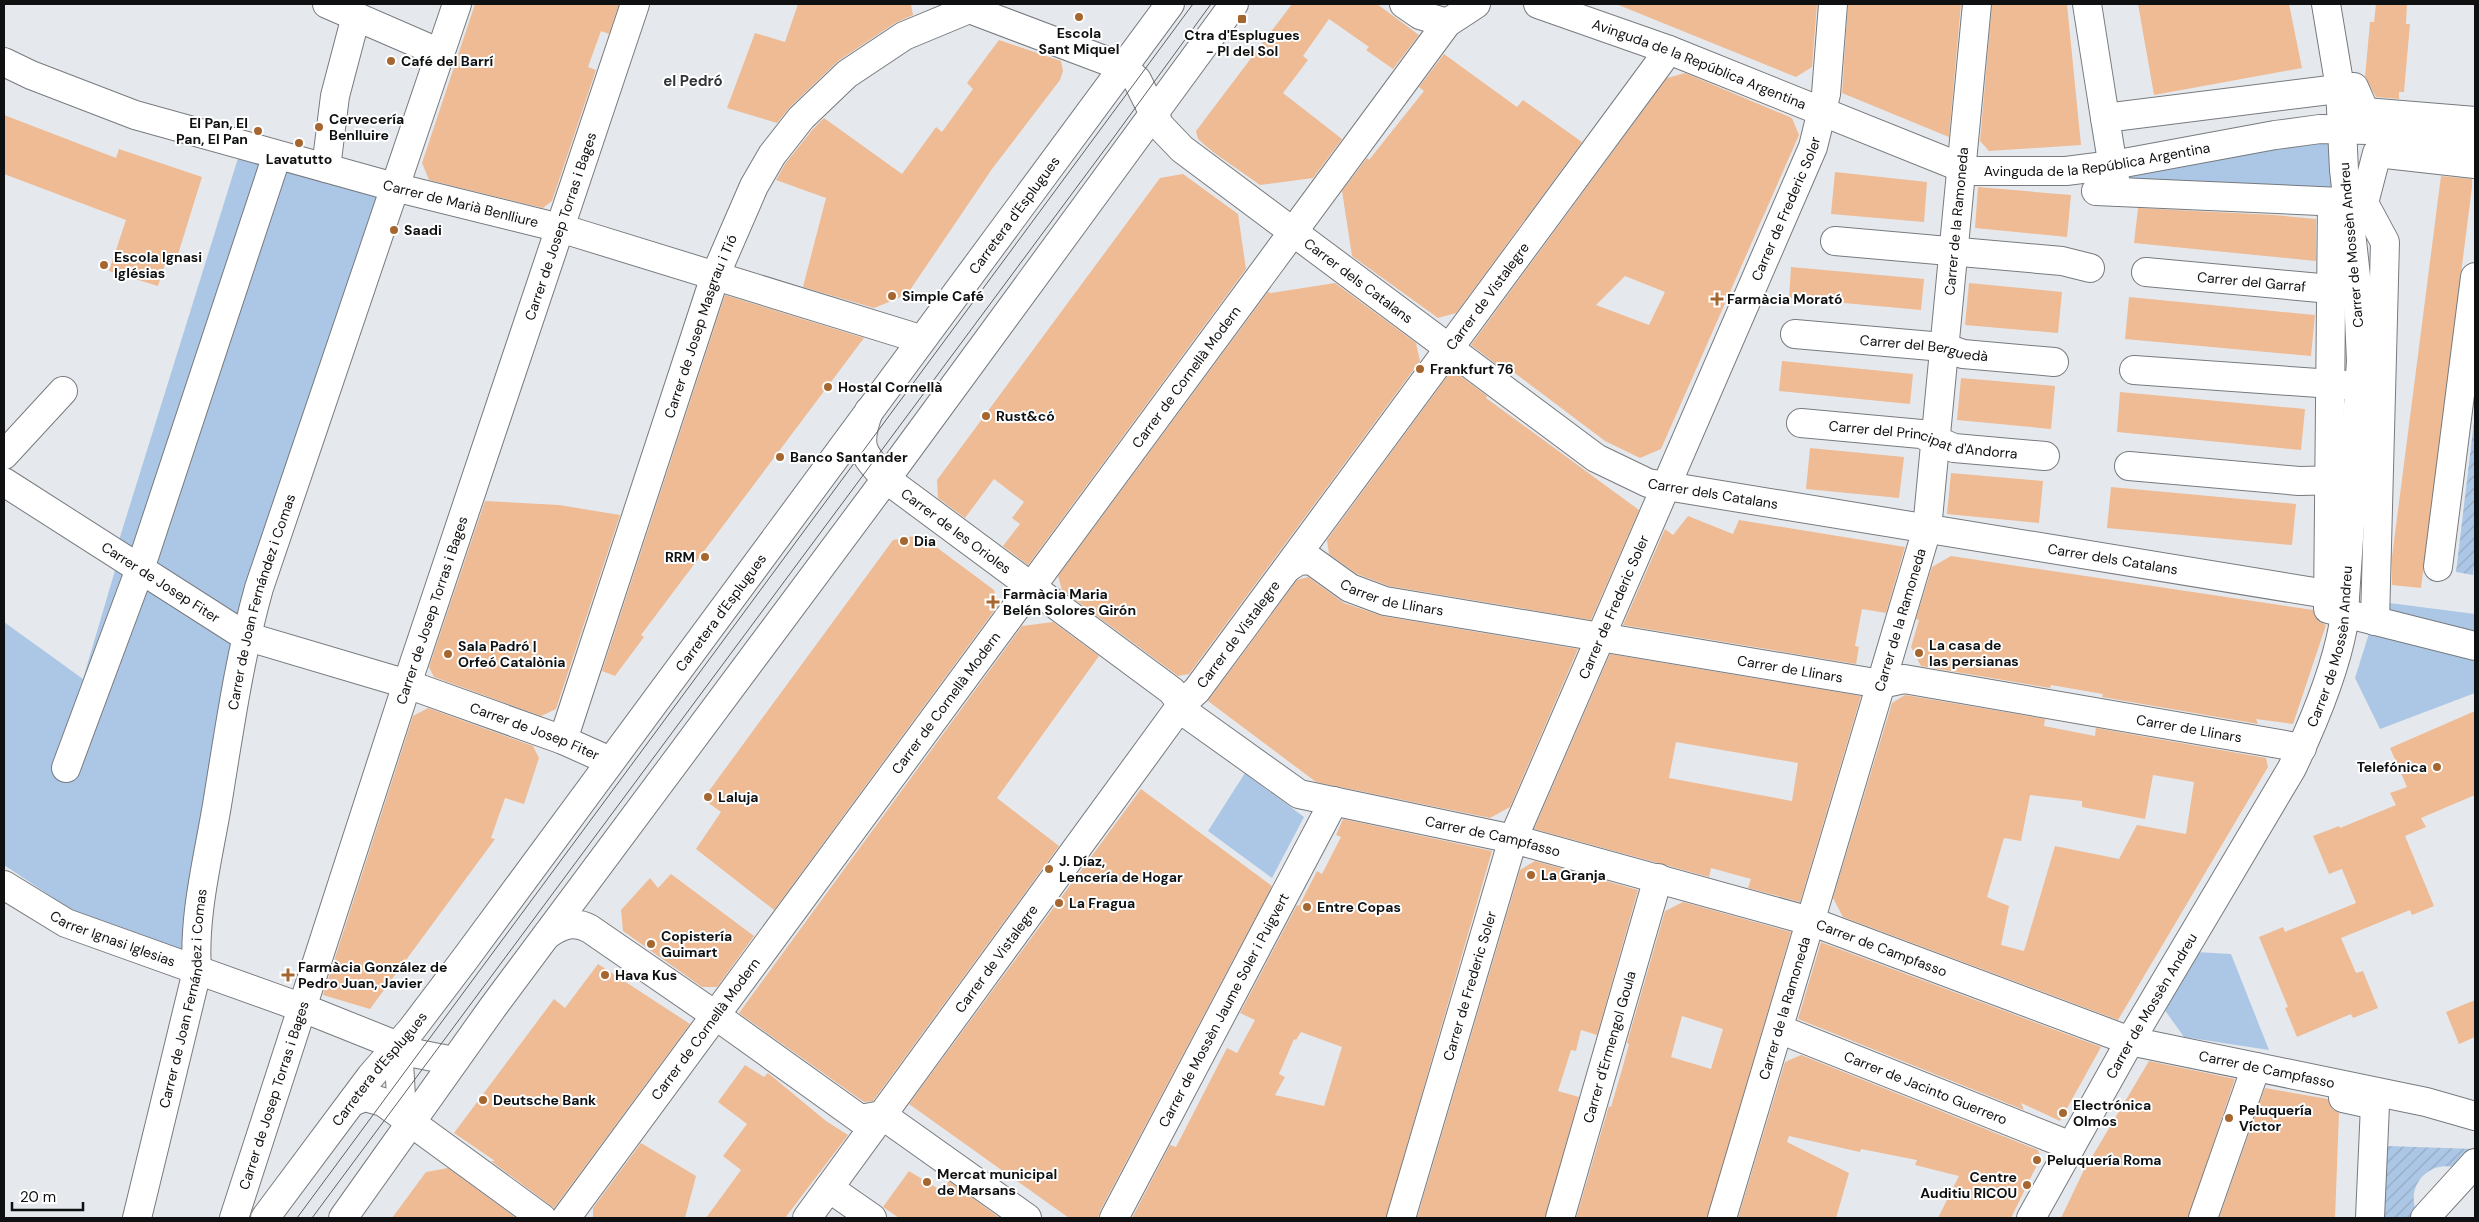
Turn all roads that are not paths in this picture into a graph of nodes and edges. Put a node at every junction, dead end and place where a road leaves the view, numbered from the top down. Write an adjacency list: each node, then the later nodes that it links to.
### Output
1 (327, 4): 14 (street)
2 (457, 4): 17 (street, Carrer de Joan Fernández i Comas)
3 (635, 4): 34 (street, Carrer de Josep Torras i Bages)
4 (1170, 4): 19 (street, Carretera d'Esplugues)
5 (1234, 4): 22 (street)
6 (1404, 4): 15 (street)
7 (1476, 4): 15 (street, Carrer de Cornellà Modern)
8 (1538, 4): 16 (street, Avinguda de la República Argentina)
9 (1833, 4): 21 (street, Carrer de Frederic Soler)
10 (1976, 4): 31 (street, Carrer de la Ramoneda)
11 (2087, 4): 23 (street)
12 (2326, 4): 20 (street, Carrer de Mossèn Andreu)
13 (962, 6): 19 (street); 40 (street, Carrer de Josep Masgrau i Tió)
14 (356, 16): 17 (street); 30 (street)
15 (1446, 23): 35 (street, Carrer de Cornellà Modern)
16 (1669, 50): 21 (street, Avinguda de la República Argentina); 47 (street, Carrer de Vistalegre)
17 (440, 53): 32 (street, Carrer de Joan Fernández i Comas)
18 (4, 62): 27 (street, Carrer de Marià Benlliure)
19 (1123, 67): 22 (street, Carrer dels Catalans); 45 (street, Carretera d'Esplugues)
20 (2340, 88): 23 (street); 24 (street); 25 (street, Carrer de Mossèn Andreu)
21 (1823, 112): 31 (street, Avinguda de la República Argentina); 62 (street, Carrer de Frederic Soler)
22 (1153, 114): 35 (street, Carrer dels Catalans); 59 (street)
23 (2105, 118): 29 (street)
24 (2475, 121)
25 (2342, 129): 26 (street, Avinguda de la República Argentina); 29 (street, Avinguda de la República Argentina); 33 (street, Carrer de Mossèn Andreu)
26 (2475, 144)
27 (277, 154): 30 (street, Carrer de Marià Benlliure); 66 (street)
28 (2475, 164): 33 (street)
29 (2113, 165): 31 (street, Avinguda de la República Argentina); 33 (street)
30 (326, 168): 32 (street, Carrer de Marià Benlliure)
31 (1960, 168): 37 (street, Carrer de la Ramoneda)
32 (394, 187): 34 (street, Carrer de Marià Benlliure); 70 (street, Carrer de Joan Fernández i Comas)
33 (2348, 202): 41 (street, Carrer de Mossèn Andreu); 43 (street); 69 (street)
34 (560, 228): 40 (street, Carrer de Marià Benlliure); 73 (street, Carrer de Josep Torras i Bages)
35 (1292, 232): 47 (street, Carrer dels Catalans); 67 (street, Carrer de Cornellà Modern)
36 (1835, 241): 37 (street)
37 (1953, 252): 38 (street); 46 (street, Carrer de la Ramoneda)
38 (2090, 268)
39 (2146, 272): 43 (street, Carrer del Garraf)
40 (715, 276): 45 (street, Carrer de Marià Benlliure); 76 (street, Carrer de Josep Masgrau i Tió)
41 (2356, 277): 43 (street, Carrer del Garraf); 51 (street, Carrer de Mossèn Andreu)
42 (2475, 277): 65 (street)
43 (2331, 288): 50 (street)
44 (1795, 334): 46 (street, Carrer del Berguedà)
45 (920, 339): 53 (street, Carretera d'Esplugues)
46 (1943, 347): 48 (street, Carrer del Berguedà); 55 (street, Carrer de la Ramoneda)
47 (1449, 349): 62 (street, Carrer dels Catalans); 64 (street, Carrer de Vistalegre)
48 (2054, 362)
49 (2134, 370): 50 (street)
50 (2330, 384): 51 (street); 60 (street)
51 (2361, 386): 60 (street, Carrer de Mossèn Andreu)
52 (63, 391): 56 (street)
53 (869, 411): 59 (street, Carrer de les Orioles); 78 (street, Carretera d'Esplugues)
54 (1801, 423): 55 (street, Carrer del Principat d'Andorra)
55 (1936, 441): 57 (street, Carrer del Principat d'Andorra); 63 (street, Carrer de la Ramoneda)
56 (4, 455)
57 (2045, 456)
58 (2128, 466): 60 (street)
59 (886, 479): 67 (street, Carrer de les Orioles); 86 (street)
60 (2342, 480): 68 (street, Carrer de Mossèn Andreu)
61 (4, 482): 66 (street, Carrer de Josep Fiter)
62 (1666, 487): 63 (street, Carrer dels Catalans); 71 (street, Carrer de Frederic Soler)
63 (1928, 529): 68 (street, Carrer dels Catalans); 74 (street, Carrer de la Ramoneda)
64 (1289, 567): 71 (street, Carrer de Llinars); 75 (street, Carrer de Vistalegre)
65 (2438, 567)
66 (140, 569): 70 (street, Carrer de Josep Fiter); 79 (street)
67 (1032, 588): 75 (street, Carrer de les Orioles); 89 (street, Carrer de Cornellà Modern)
68 (2339, 601): 69 (street, Carrer dels Catalans); 77 (street, Carrer de Mossèn Andreu)
69 (2375, 621): 72 (street, Carrer dels Catalans)
70 (245, 636): 73 (street, Carrer de Josep Fiter); 87 (street, Carrer de Joan Fernández i Comas)
71 (1601, 638): 74 (street, Carrer de Llinars); 82 (street, Carrer de Frederic Soler)
72 (2475, 646)
73 (407, 684): 76 (street, Carrer de Josep Fiter); 88 (street, Carrer de Josep Torras i Bages)
74 (1881, 684): 77 (street, Carrer de Llinars); 85 (street, Carrer de la Ramoneda)
75 (1182, 704): 80 (street, Carrer de les Orioles); 97 (street, Carrer de Vistalegre)
76 (563, 740): 78 (street, Carrer de Josep Fiter)
77 (2302, 748): 91 (street, Carrer de Mossèn Andreu)
78 (610, 762): 92 (street, Carretera d'Esplugues)
79 (66, 768)
80 (1286, 787): 81 (street, Carrer de Campfasso)
81 (1334, 801): 82 (street, Carrer de Campfasso); 113 (street, Carrer de Mossèn Jaume Soler i Puigvert)
82 (1513, 839): 83 (street, Carrer de Campfasso); 114 (street, Carrer de Frederic Soler)
83 (1658, 878): 85 (street, Carrer de Campfasso); 115 (street, Carrer d'Ermengol Goula)
84 (4, 884): 87 (street, Carrer Ignasi Iglesias)
85 (1810, 921): 90 (street, Carrer de la Ramoneda); 91 (street, Carrer de Campfasso)
86 (547, 935): 89 (street); 93 (street)
87 (197, 972): 88 (street, Carrer Ignasi Iglesias); 104 (street, Carrer de Joan Fernández i Comas)
88 (303, 1008): 92 (street, Carrer Ignasi Iglesias); 105 (street, Carrer de Josep Torras i Bages)
89 (715, 1015): 97 (street); 109 (street, Carrer de Cornellà Modern)
90 (1778, 1029): 101 (street, Carrer de Jacinto Guerrero); 116 (street, Carrer de la Ramoneda)
91 (2133, 1041): 94 (street, Carrer de Campfasso); 101 (street, Carrer de Mossèn Andreu)
92 (398, 1044): 93 (street, Carrer Ignasi Iglesias); 96 (street, Carretera d'Esplugues); 99 (street)
93 (454, 1061): 99 (street)
94 (2254, 1073): 95 (street, Carrer de Campfasso); 118 (street)
95 (2364, 1098): 98 (street, Carrer de Campfasso); 100 (street); 119 (street); 120 (street)
96 (352, 1102): 99 (street); 106 (street, Carretera d'Esplugues)
97 (882, 1115): 103 (street, Carrer de Vistalegre); 112 (street)
98 (2475, 1116)
99 (407, 1119): 107 (street); 108 (street)
100 (2475, 1130)
101 (2071, 1146): 117 (street, Carrer de Mossèn Andreu)
102 (2475, 1163): 121 (street)
103 (829, 1188): 110 (street, Carrer de Vistalegre); 111 (street)
104 (137, 1218)
105 (234, 1218)
106 (265, 1218)
107 (343, 1218)
108 (542, 1218)
109 (566, 1218)
110 (807, 1218)
111 (872, 1218)
112 (1027, 1218)
113 (1114, 1218)
114 (1401, 1218)
115 (1560, 1218)
116 (1722, 1218)
117 (2031, 1218)
118 (2203, 1218)
119 (2354, 1218)
120 (2370, 1218)
121 (2425, 1218)

